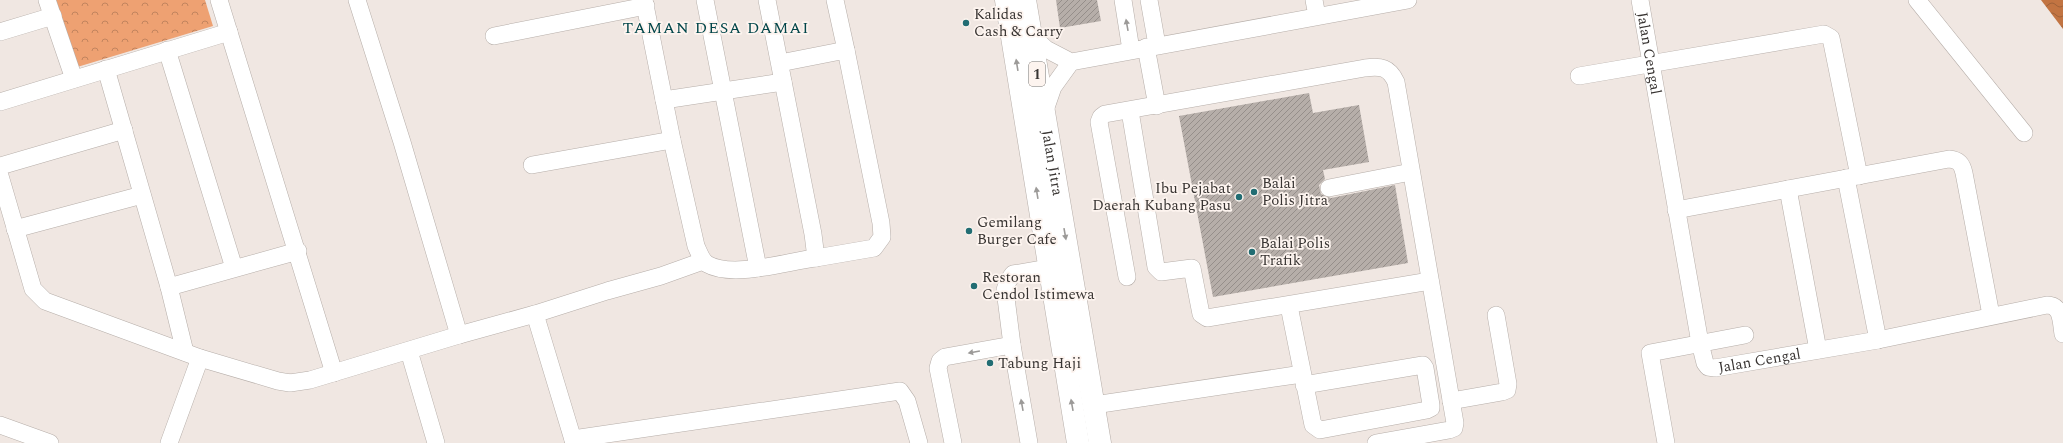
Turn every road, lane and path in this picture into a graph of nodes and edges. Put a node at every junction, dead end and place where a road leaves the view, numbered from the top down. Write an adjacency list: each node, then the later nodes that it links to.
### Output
1 (47, 0): 16 (street)
2 (220, 0): 18 (street)
3 (357, 0): 64 (street)
4 (705, 0): 31 (street)
5 (766, 0): 25 (street)
6 (835, 0): 23 (street)
7 (1006, 0): 55 (highway, Jalan Jitra / 1, one-way to 7)
8 (1025, 0): 19 (highway, Jalan Jitra / 1)
9 (1123, 0): 21 (street, one-way to 9)
10 (1149, 0): 21 (street)
11 (1408, 0): 15 (street)
12 (1640, 0): 26 (street, Jalan Cengal)
13 (1917, 0): 38 (street)
14 (645, 3): 20 (street); 32 (street)
15 (1316, 8): 21 (street)
16 (53, 16): 17 (street); 29 (street)
17 (0, 32)
18 (229, 32): 22 (street); 50 (street)
19 (1031, 35): 24 (street); 36 (highway, Jalan Jitra / 1)
20 (494, 36)
21 (1145, 47): 24 (street); 34 (street)
22 (167, 50): 27 (street); 53 (street)
23 (846, 50): 25 (street); 51 (street)
24 (1071, 62): 36 (street)
25 (780, 63): 30 (street)
26 (1650, 63): 28 (street); 44 (street); 48 (street, Jalan Cengal)
27 (106, 69): 29 (street); 37 (street)
28 (1579, 76)
29 (74, 79): 33 (street)
30 (783, 82): 31 (street); 51 (street)
31 (723, 91): 32 (street); 54 (street)
32 (664, 100): 39 (street)
33 (0, 102)
34 (1157, 106): 35 (street); 42 (street)
35 (1130, 111): 56 (street); 59 (street)
36 (1044, 112): 75 (highway, Jalan Jitra / 1, one-way to 75)
37 (124, 130): 41 (street); 47 (street)
38 (2024, 133)
39 (672, 140): 40 (street); 52 (street)
40 (532, 165)
41 (0, 166)
42 (1411, 172): 45 (street); 57 (street)
43 (0, 176): 49 (street)
44 (1853, 177): 46 (street); 62 (street); 66 (street)
45 (1328, 188)
46 (1788, 189): 48 (street); 69 (street)
47 (142, 195): 49 (street); 58 (street)
48 (1676, 210): 67 (street, Jalan Cengal)
49 (15, 230): 71 (street)
50 (298, 251): 53 (street); 72 (street)
51 (816, 258): 54 (street)
52 (703, 261): 54 (street); 60 (street)
53 (234, 268): 58 (street)
54 (758, 268)
55 (1049, 268): 68 (street); 86 (highway, Jalan Jitra / 1, one-way to 55)
56 (1127, 277)
57 (1430, 281): 59 (street); 74 (street)
58 (169, 287): 71 (street)
59 (1289, 306): 73 (street)
60 (535, 314): 64 (street); 79 (street)
61 (1496, 314): 74 (street)
62 (1991, 315): 63 (street, Jalan Cengal); 66 (street, Jalan Cengal)
63 (2063, 334)
64 (459, 335): 70 (street)
65 (1745, 335): 67 (street)
66 (1878, 340): 69 (street, Jalan Cengal)
67 (1700, 343): 69 (street, Jalan Cengal); 89 (street)
68 (1012, 345): 84 (street, one-way to 84); 85 (street, one-way to 68)
69 (1818, 350)
70 (409, 351): 72 (street); 82 (street)
71 (192, 355): 72 (street); 81 (street)
72 (334, 373)
73 (1303, 380): 75 (street); 76 (street); 76 (street)
74 (1451, 401): 78 (street)
75 (1094, 405): 87 (highway, Jalan Jitra / 1)
76 (1403, 416): 78 (street)
77 (0, 425): 80 (street)
78 (1407, 437): 88 (street)
79 (574, 441): 83 (street)
80 (50, 443)
81 (169, 443)
82 (436, 443)
83 (919, 443)
84 (953, 443)
85 (1029, 443)
86 (1078, 443)
87 (1100, 443)
88 (1376, 443)
89 (1666, 443)

